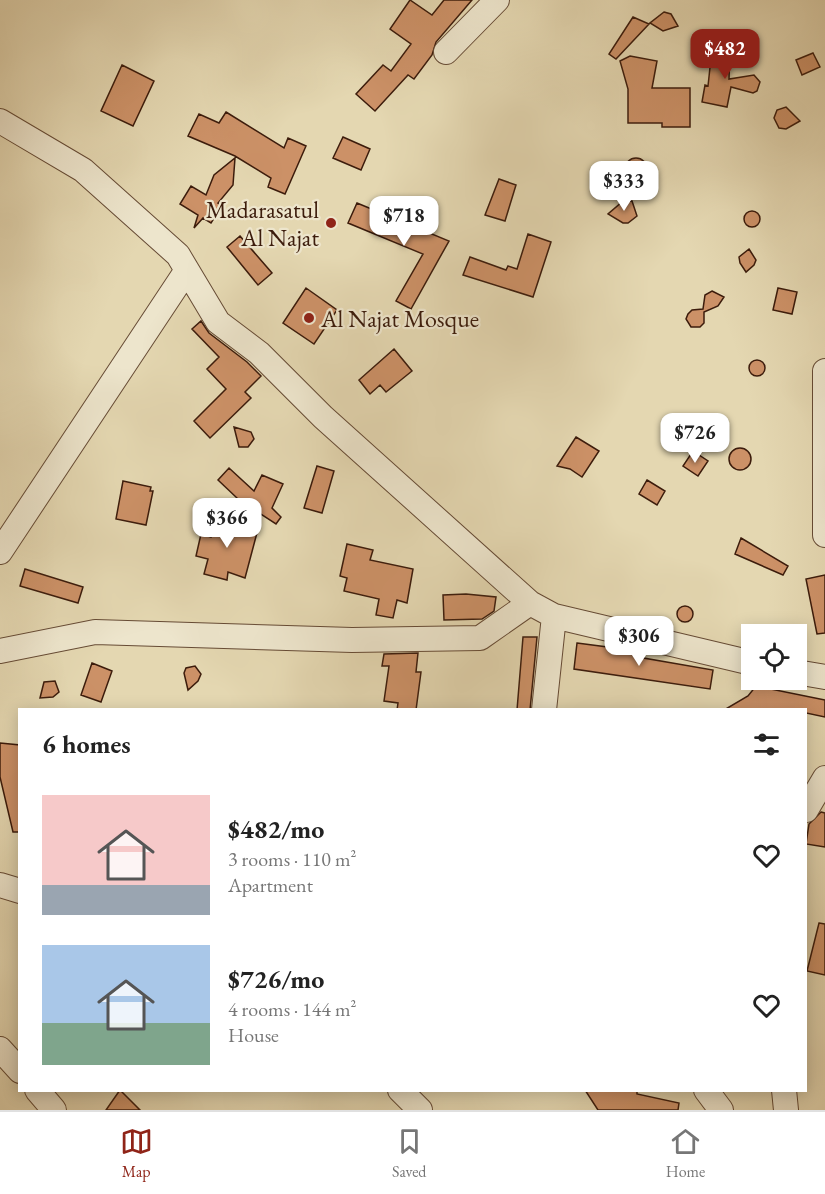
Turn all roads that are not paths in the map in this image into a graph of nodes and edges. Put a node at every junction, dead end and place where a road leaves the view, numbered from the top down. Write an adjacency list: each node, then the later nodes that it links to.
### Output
1 (497, 0): 2 (street)
2 (446, 52)
3 (0, 121): 4 (street)
4 (187, 270): 8 (street); 9 (street)
5 (825, 371): 6 (street)
6 (825, 386): 7 (street)
7 (825, 535)
8 (0, 552)
9 (530, 603): 10 (street); 11 (street)
10 (554, 616): 12 (street); 15 (street)
11 (0, 651)
12 (741, 660)
13 (807, 674): 14 (street)
14 (825, 677)
15 (544, 708)
16 (825, 778): 17 (street)
17 (807, 808)
18 (0, 885): 19 (street)
19 (18, 890)
20 (0, 1048): 21 (street)
21 (18, 1069)
22 (39, 1092): 26 (street)
23 (402, 1092): 27 (street)
24 (708, 1092): 28 (street)
25 (784, 1092): 29 (street)
26 (54, 1110)
27 (420, 1110)
28 (721, 1110)
29 (786, 1110)

